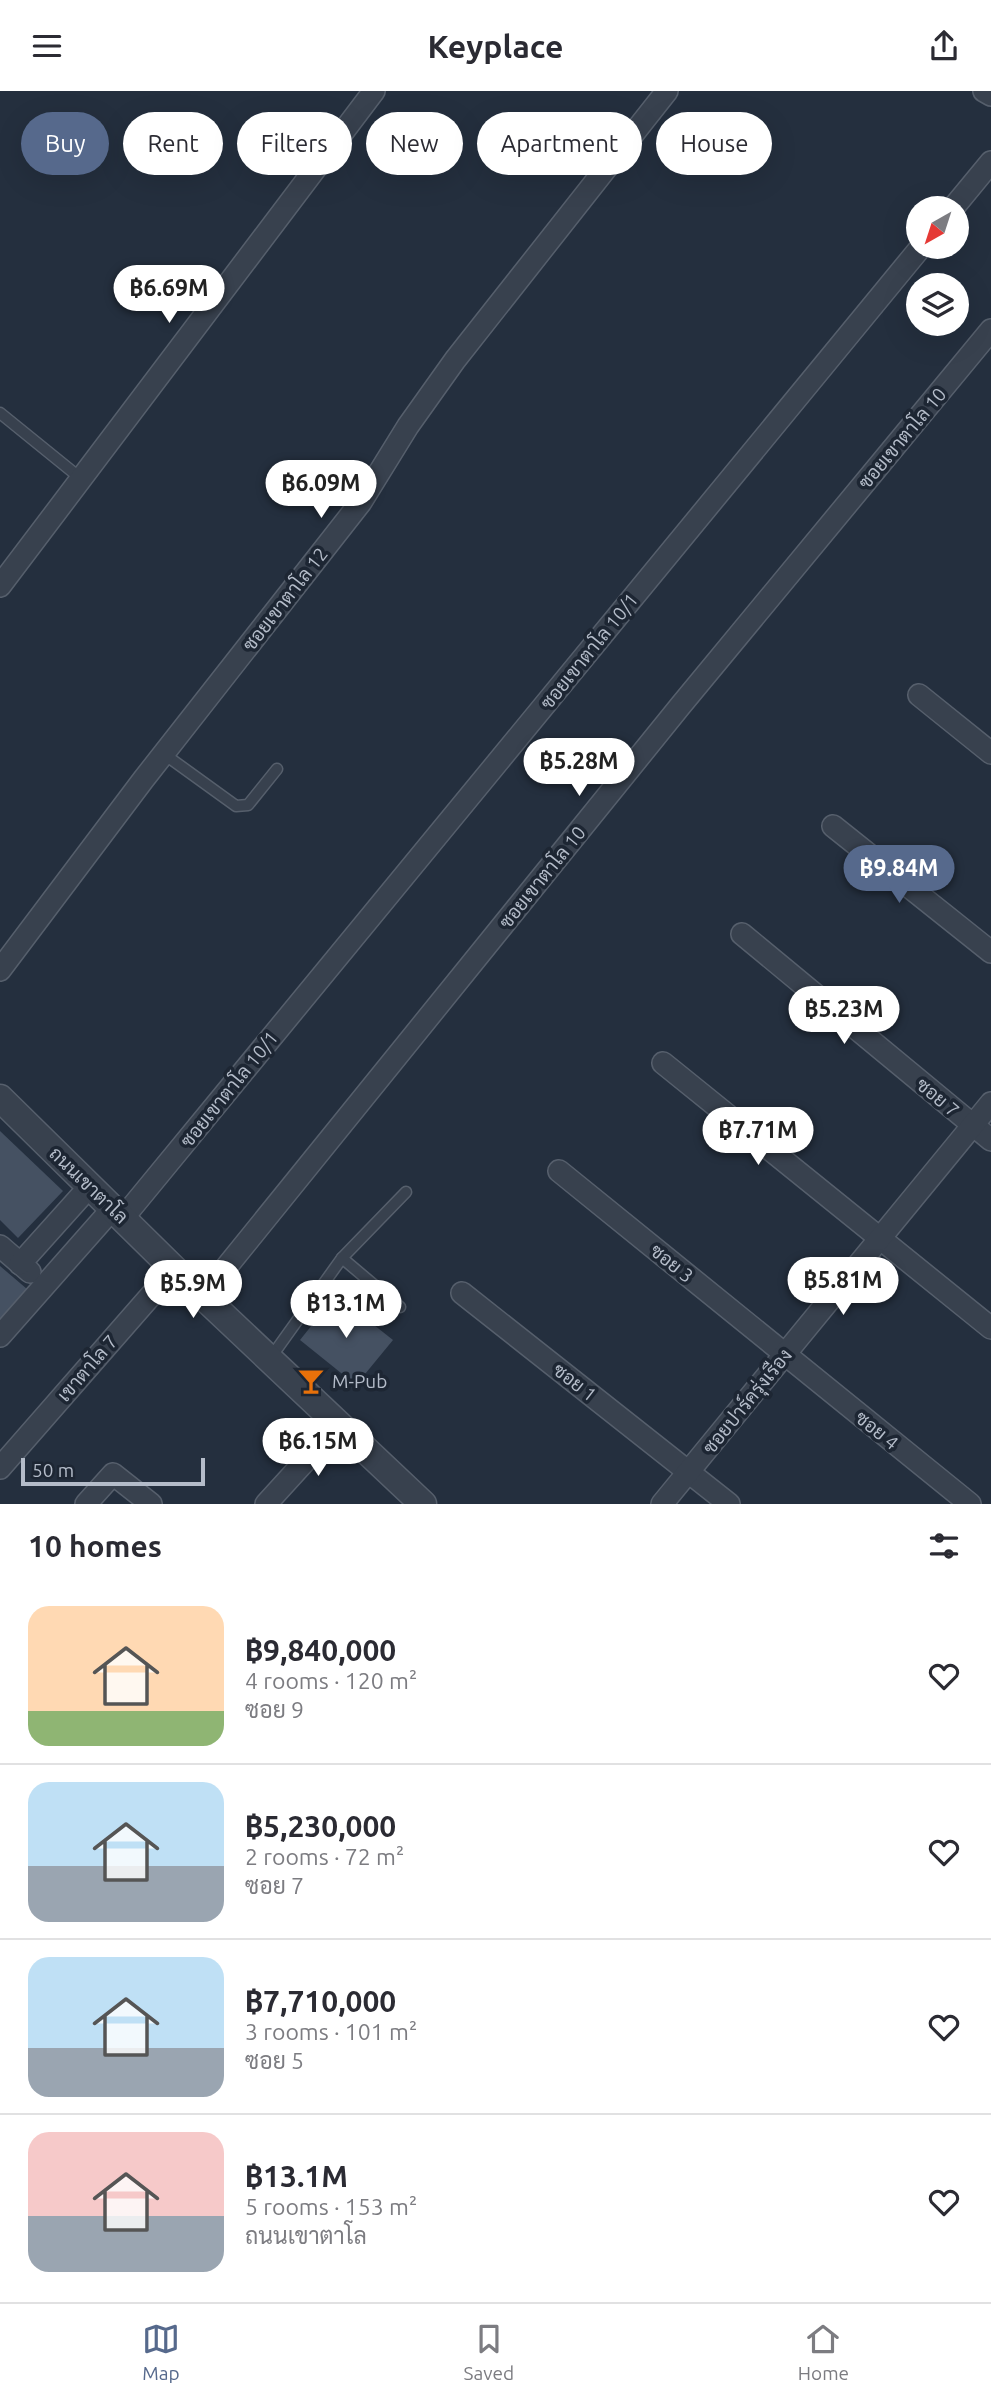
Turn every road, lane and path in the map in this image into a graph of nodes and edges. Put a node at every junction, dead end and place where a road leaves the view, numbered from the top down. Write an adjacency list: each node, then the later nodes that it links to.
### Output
1 (374, 91): 10 (street)
2 (667, 91): 14 (street, ซอยเขาตาโล 12)
3 (984, 91): 4 (street)
4 (991, 95)
5 (991, 162): 6 (street)
6 (963, 196)
7 (911, 259): 28 (street, ซอยเขาตาโล 10/1)
8 (991, 330): 36 (street, ซอยเขาตาโล 10)
9 (0, 413): 10 (lane)
10 (79, 477): 11 (street)
11 (0, 586)
12 (919, 695): 13 (street)
13 (991, 753)
14 (164, 754): 15 (lane); 19 (street, ซอยเขาตาโล 12)
15 (277, 769)
16 (833, 825): 18 (street)
17 (742, 934): 23 (street, ซอย 7)
18 (991, 952)
19 (0, 970)
20 (663, 1063): 29 (street)
21 (0, 1098): 26 (street, ถนนเขาตาโล)
22 (991, 1103): 23 (street, ซอยปาร์ครุ่งเรือง)
23 (972, 1126): 24 (street, ซอย 7); 29 (street, ซอยปาร์ครุ่งเรือง)
24 (991, 1140)
25 (559, 1171): 40 (street, ซอย 3)
26 (90, 1186): 28 (street, ถนนเขาตาโล); 32 (street)
27 (406, 1192): 31 (lane)
28 (118, 1213): 33 (street, ถนนเขาตาโล); 34 (street, ซอยเขาตาโล 10/1)
29 (879, 1239): 38 (street); 40 (street, ซอยปาร์ครุ่งเรือง)
30 (0, 1246): 32 (street)
31 (342, 1258): 37 (lane); 41 (lane)
32 (20, 1264): 34 (street)
33 (174, 1269): 36 (street, ถนนเขาตาโล); 43 (street, เขาตาโล 7)
34 (44, 1285): 39 (street)
35 (462, 1293): 44 (street, ซอย 1)
36 (203, 1296): 41 (street, ถนนเขาตาโล)
37 (400, 1307)
38 (991, 1328)
39 (0, 1336)
40 (784, 1355): 44 (street, ซอยปาร์ครุ่งเรือง); 51 (street, ซอย 4)
41 (270, 1360): 42 (street, ถนนเขาตาโล)
42 (338, 1425): 47 (street); 48 (street, ถนนเขาตาโล)
43 (0, 1468)
44 (688, 1472): 49 (street, ซอยปาร์ครุ่งเรือง); 50 (street, ซอย 1)
45 (86, 1504): 46 (street)
46 (151, 1504)
47 (267, 1504)
48 (423, 1504)
49 (662, 1504)
50 (729, 1504)
51 (970, 1504)

